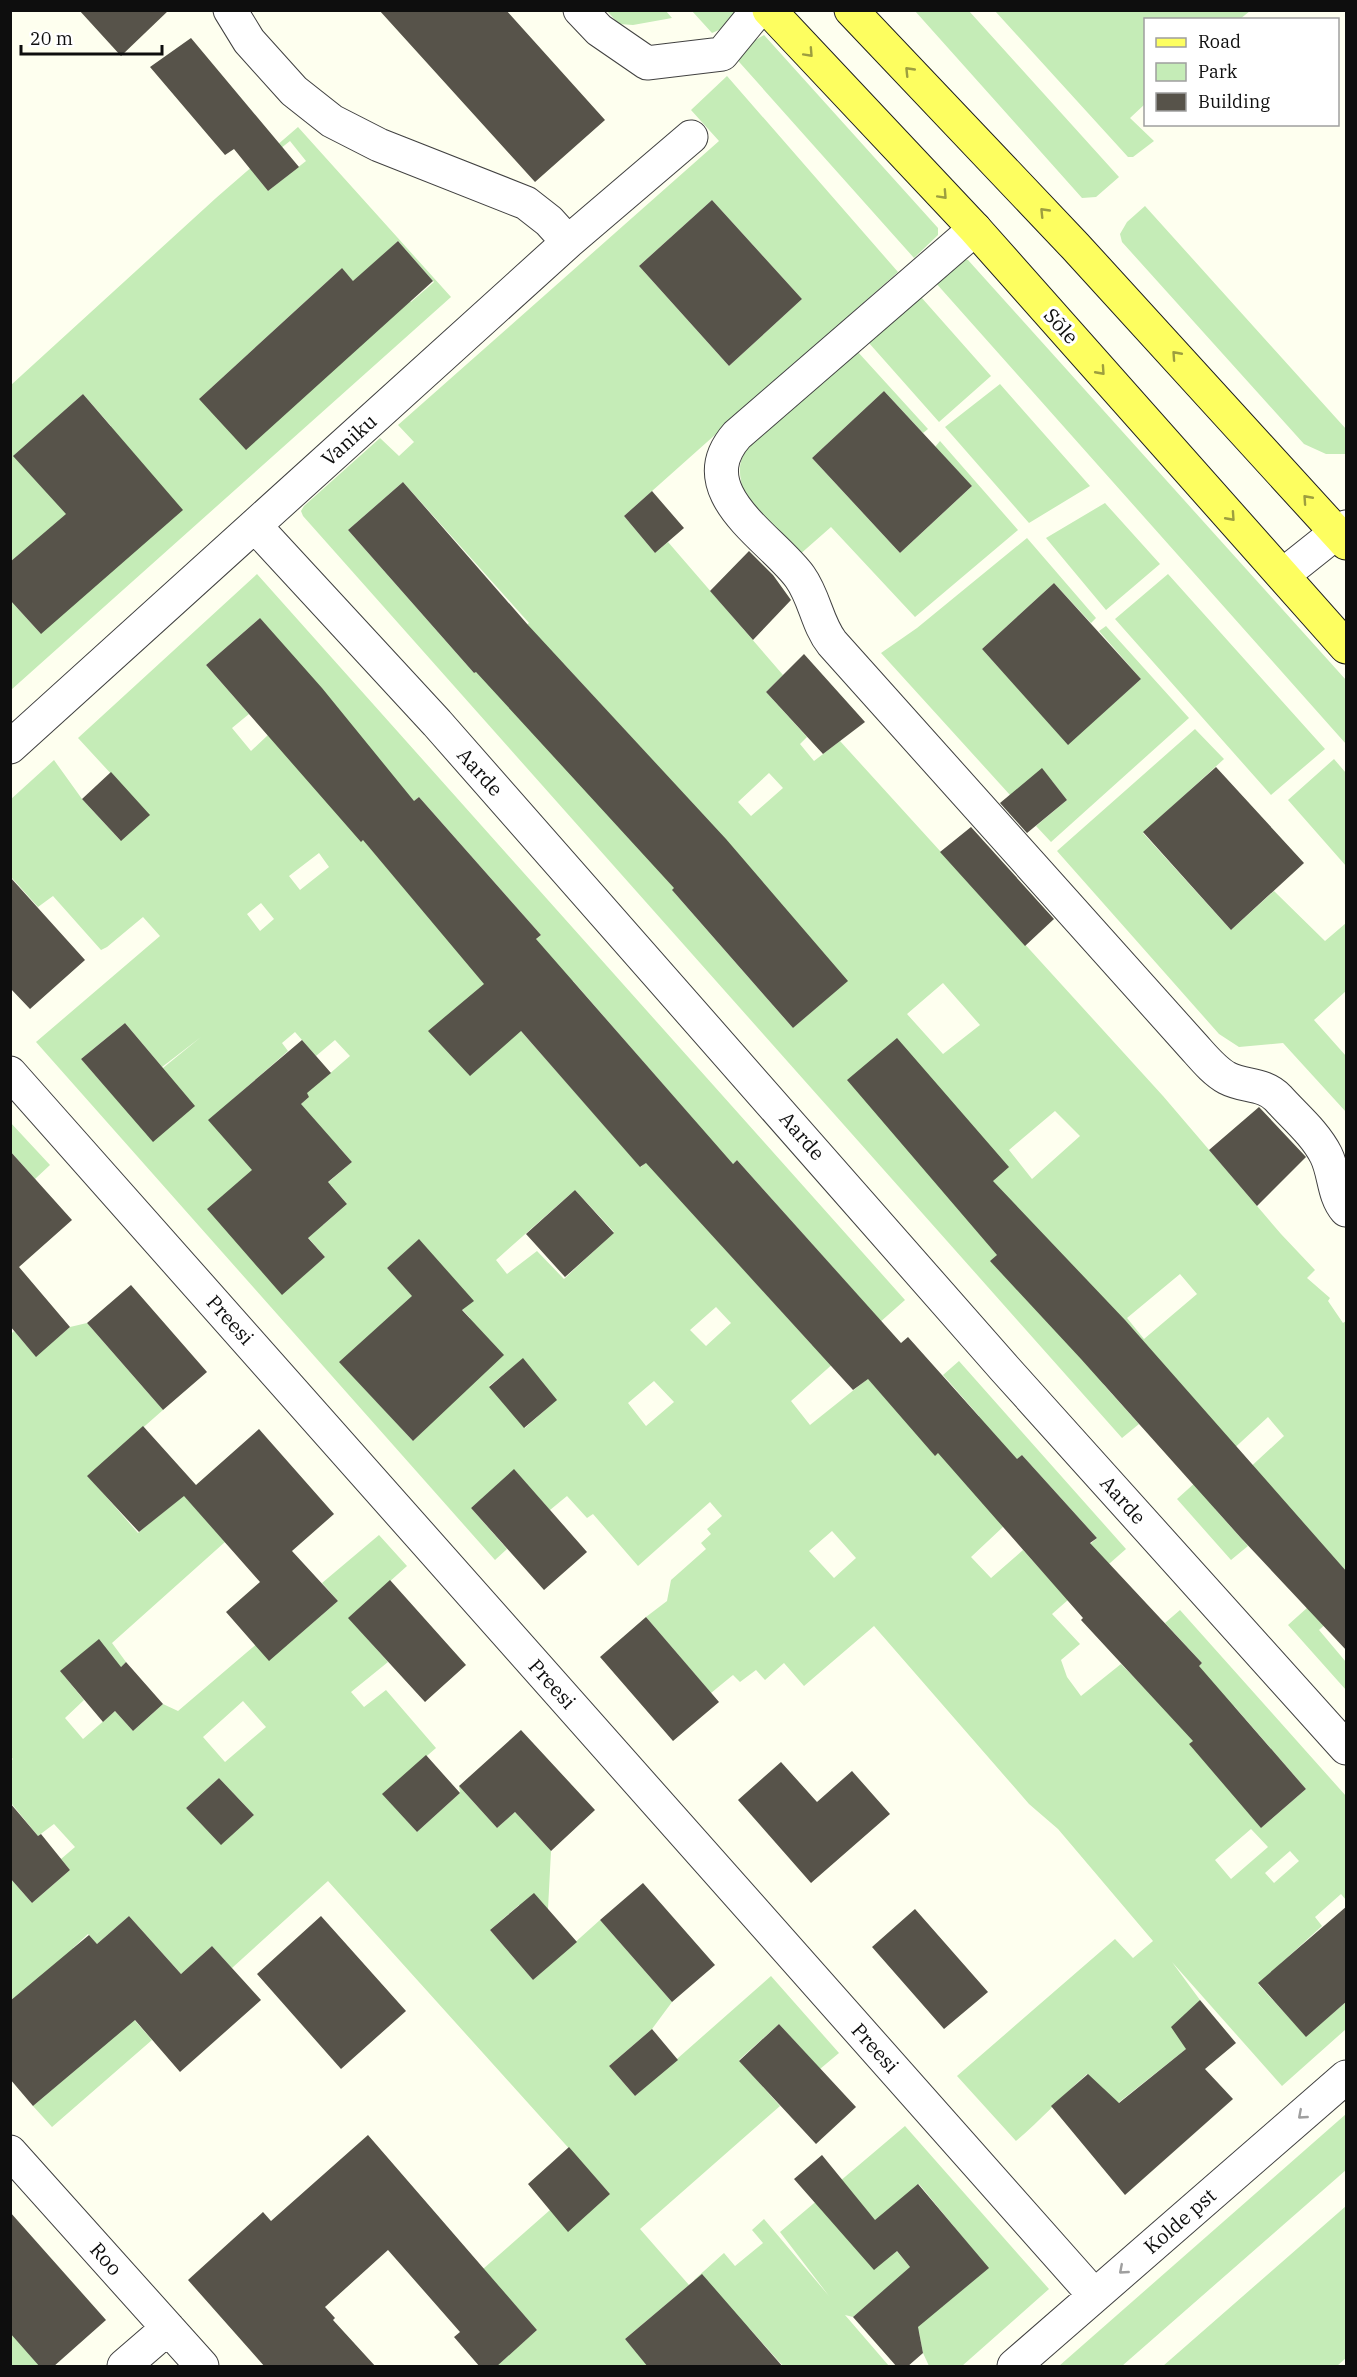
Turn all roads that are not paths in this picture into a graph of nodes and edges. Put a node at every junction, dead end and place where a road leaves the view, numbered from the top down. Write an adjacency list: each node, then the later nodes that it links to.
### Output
1 (230, 10): 8 (street)
2 (580, 10): 3 (street)
3 (758, 10)
4 (769, 10): 7 (main road, Sõle, one-way to 7)
5 (851, 10): 10 (main road, one-way to 5)
6 (691, 137): 8 (street, Vaniku)
7 (975, 229): 11 (main road, Sõle, one-way to 11); 15 (street)
8 (568, 242): 9 (street, Vaniku)
9 (255, 526): 13 (street, Vaniku); 16 (street, Aarde)
10 (1343, 534): 11 (street)
11 (1283, 575): 12 (main road, Sõle)
12 (1347, 647)
13 (10, 747)
14 (10, 1073): 19 (street, Preesi)
15 (1347, 1210)
16 (1347, 1748)
17 (1347, 2077): 19 (street, Kolde pst, one-way to 19)
18 (10, 2152): 20 (street, Roo)
19 (1094, 2295): 23 (street, Kolde pst)
20 (168, 2328): 21 (street); 22 (street, Roo)
21 (124, 2367)
22 (202, 2367)
23 (1014, 2367)

